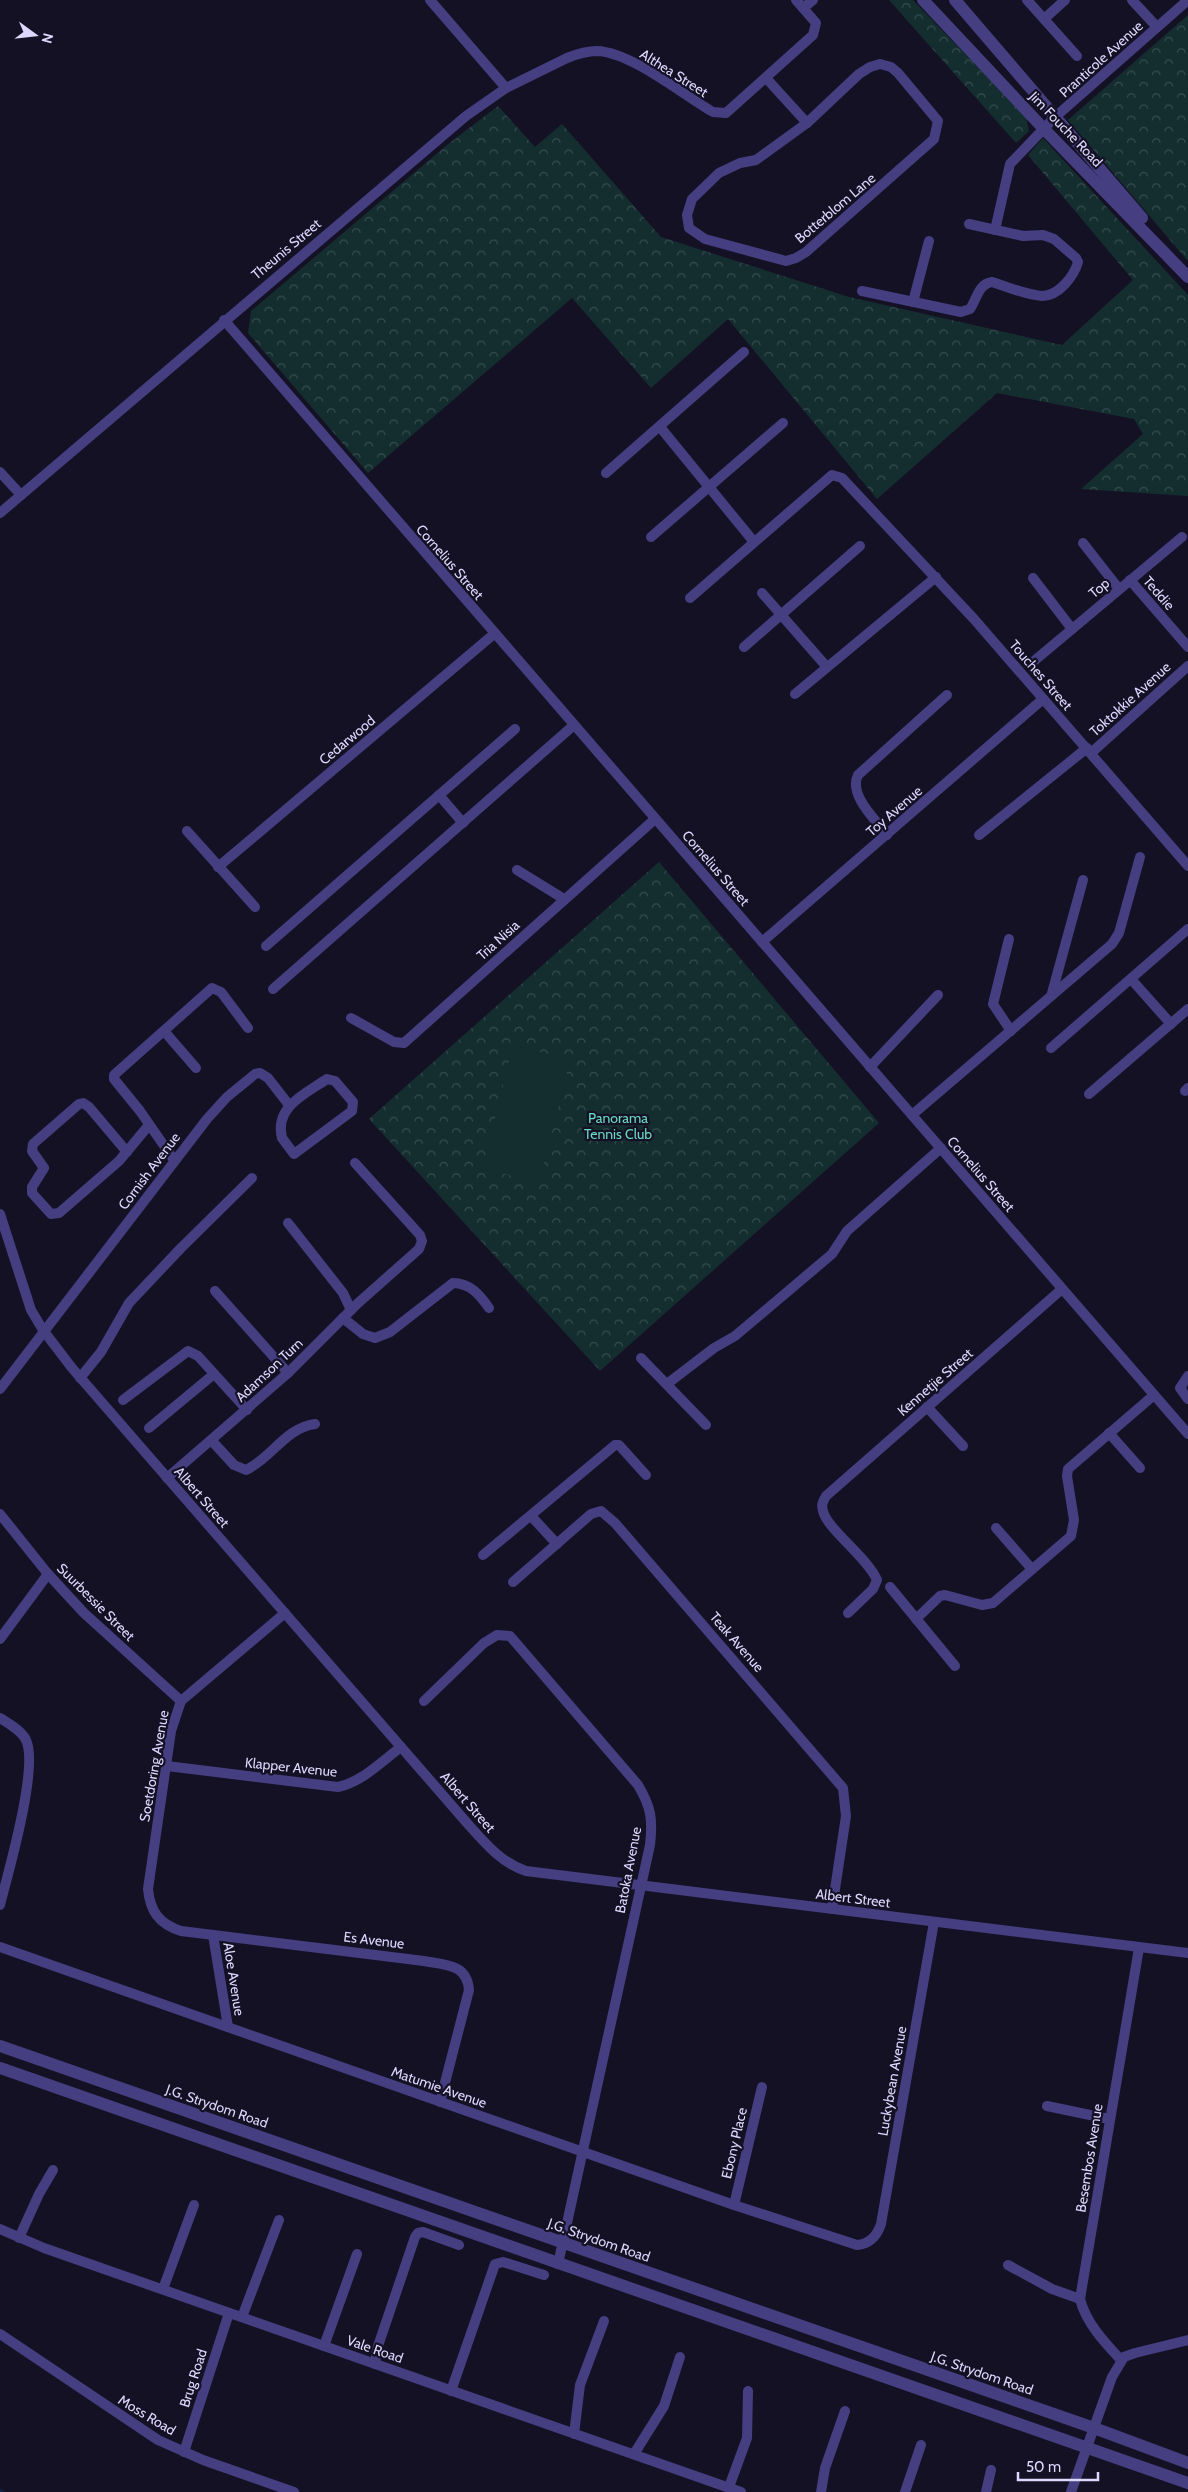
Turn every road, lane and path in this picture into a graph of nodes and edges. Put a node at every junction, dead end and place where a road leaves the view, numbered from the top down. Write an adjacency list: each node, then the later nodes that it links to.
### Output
1 (430, 0): 14 (street)
2 (813, 0): 9 (street)
3 (923, 0): 17 (street, Jim Fouche Road)
4 (955, 0): 15 (street, Jim Fouche Road)
5 (1027, 0): 10 (street)
6 (1065, 0): 10 (street)
7 (1132, 0): 11 (street)
8 (1188, 0): 11 (street, Pranticole Avenue)
9 (800, 4): 13 (street, Althea Street)
10 (1044, 19): 12 (street)
11 (1157, 27): 15 (street, Pranticole Avenue)
12 (1078, 56)
13 (766, 78): 14 (street, Althea Street); 16 (street)
14 (506, 88): 24 (street, Theunis Street)
15 (1054, 118): 17 (street, Pranticole Avenue); 21 (street, Jim Fouche Road)
16 (807, 123): 16 (street, Botterblom Lane)
17 (1044, 129): 19 (street, Pranticole Avenue); 21 (street, Jim Fouche Road)
18 (969, 224): 19 (street)
19 (995, 230): 23 (street)
20 (929, 241): 23 (street)
21 (1188, 275)
22 (862, 290): 23 (street)
23 (913, 302)
24 (224, 320): 31 (street, Theunis Street); 46 (street, Cornelius Street)
25 (744, 352): 27 (street)
26 (784, 423): 30 (street)
27 (660, 427): 29 (street); 30 (street)
28 (0, 472): 31 (street)
29 (606, 473)
30 (710, 486): 34 (street); 35 (street)
31 (21, 495): 32 (street, Theunis Street)
32 (0, 513)
33 (1182, 536): 40 (street, Top)
34 (650, 537)
35 (754, 542): 38 (street, Touches Street); 43 (street)
36 (1083, 543): 41 (street)
37 (860, 546): 44 (street)
38 (936, 577): 50 (street); 54 (street, Touches Street)
39 (1033, 578): 45 (street)
40 (1130, 580): 41 (street, Top); 48 (street, Teddie)
41 (1119, 588): 45 (street, Top)
42 (762, 593): 44 (street)
43 (690, 598)
44 (781, 615): 47 (street); 50 (street)
45 (1072, 629): 49 (street, Top)
46 (494, 634): 55 (street, Cornelius Street); 66 (street, Cedarwood)
47 (744, 647)
48 (1188, 647)
49 (1034, 661)
50 (826, 666): 52 (street)
51 (1188, 666): 57 (street, Toktokkie Avenue)
52 (794, 694)
53 (947, 695): 62 (street)
54 (1043, 699): 57 (street, Touches Street); 62 (street, Toy Avenue)
55 (574, 725): 59 (street, Cornelius Street); 60 (street)
56 (515, 729): 58 (street)
57 (1089, 751): 63 (street, Toktokkie Avenue); 65 (street, Touches Street)
58 (439, 795): 60 (street); 74 (street)
59 (655, 819): 69 (street, Tria Nisia); 73 (street, Cornelius Street)
60 (464, 823): 76 (street)
61 (187, 831): 66 (street)
62 (887, 835): 73 (street, Toy Avenue)
63 (979, 835)
64 (1140, 857): 77 (street)
65 (1188, 866)
66 (218, 867): 70 (street)
67 (517, 870): 69 (street)
68 (1084, 880): 77 (street)
69 (564, 899): 80 (street, Tria Nisia)
70 (254, 907)
71 (1188, 929): 75 (street)
72 (1009, 939): 84 (street)
73 (762, 942): 86 (street, Cornelius Street)
74 (266, 946)
75 (1131, 979): 81 (street); 85 (street)
76 (273, 989)
77 (1052, 993): 84 (street)
78 (938, 995): 86 (street)
79 (1188, 1009): 81 (street)
80 (352, 1018)
81 (1171, 1024): 88 (street)
82 (248, 1028): 83 (street)
83 (164, 1030): 87 (street); 91 (street)
84 (1011, 1031): 90 (street)
85 (1050, 1048)
86 (870, 1067): 90 (street, Cornelius Street)
87 (196, 1068)
88 (1089, 1094)
89 (288, 1105): 89 (street); 94 (street, Cornish Avenue)
90 (912, 1115): 92 (street, Cornelius Street)
91 (149, 1125): 93 (street); 94 (street)
92 (941, 1148): 99 (street, Cornelius Street); 109 (street)
93 (127, 1152): 93 (street)
94 (174, 1160): 103 (street, Cornish Avenue)
95 (355, 1163): 102 (street, Adamson Turn)
96 (252, 1178): 108 (street)
97 (0, 1214): 103 (street, Albert Street)
98 (288, 1223): 102 (street)
99 (1062, 1288): 111 (street, Cornelius Street); 114 (street, Kennetjie Street)
100 (215, 1291): 105 (street)
101 (489, 1308): 102 (street)
102 (350, 1311): 105 (street, Adamson Turn)
103 (43, 1330): 108 (street, Albert Street); 110 (street, Cornish Avenue)
104 (641, 1358): 109 (street)
105 (288, 1373): 115 (street, Adamson Turn)
106 (214, 1374): 113 (street); 115 (street); 118 (street)
107 (1188, 1376): 112 (street)
108 (80, 1378): 125 (street, Albert Street)
109 (667, 1384): 117 (street)
110 (0, 1388)
111 (1154, 1395): 119 (street); 120 (street, Cornelius Street)
112 (1188, 1399)
113 (123, 1400)
114 (927, 1407): 122 (street); 136 (street, Kennetjie Street)
115 (247, 1410): 121 (street, Adamson Turn)
116 (315, 1424): 121 (street)
117 (706, 1425)
118 (149, 1428)
119 (1109, 1433): 123 (street); 131 (street)
120 (1188, 1434)
121 (212, 1441): 125 (street, Adamson Turn)
122 (963, 1446)
123 (1140, 1468)
124 (646, 1475): 127 (street)
125 (168, 1478): 135 (street, Albert Street)
126 (0, 1514): 132 (street, Suurbessie Street)
127 (530, 1516): 129 (street); 130 (street)
128 (996, 1528): 131 (street)
129 (557, 1544): 133 (street, Teak Avenue); 147 (street, Teak Avenue)
130 (483, 1555)
131 (1031, 1568): 137 (street)
132 (48, 1574): 138 (street); 141 (street, Suurbessie Street)
133 (513, 1582)
134 (890, 1587): 137 (street)
135 (285, 1613): 141 (street, Soetdoring Avenue); 143 (street, Albert Street)
136 (848, 1613)
137 (916, 1619): 139 (street)
138 (0, 1639)
139 (955, 1666)
140 (424, 1700): 145 (street, Batoka Avenue)
141 (180, 1701): 144 (street, Soetdoring Avenue)
142 (0, 1718): 146 (street)
143 (400, 1747): 144 (street, Klapper Avenue); 145 (street, Albert Street)
144 (167, 1766): 148 (street, Soetdoring Avenue)
145 (640, 1886): 147 (street, Albert Street); 161 (street, Batoka Avenue)
146 (0, 1905)
147 (832, 1909): 149 (street, Albert Street)
148 (153, 1912): 150 (street, Es Avenue)
149 (934, 1922): 152 (street, Albert Street); 168 (street, Luckybean Avenue)
150 (214, 1935): 154 (street, Aloe Avenue); 158 (street, Es Avenue)
151 (0, 1947): 154 (street, Matumie Avenue)
152 (1139, 1948): 153 (street, Albert Street); 160 (street, Besembos Avenue)
153 (1188, 1953)
154 (228, 2027): 158 (street, Matumie Avenue)
155 (0, 2046): 169 (street, J.G. Strydom Road)
156 (0, 2068): 172 (street)
157 (762, 2087): 164 (street, Ebony Place)
158 (440, 2102): 161 (street, Matumie Avenue)
159 (1047, 2106): 160 (street)
160 (1109, 2119): 176 (street, Besembos Avenue)
161 (582, 2151): 164 (street, Matumie Avenue); 169 (street, Batoka Avenue)
162 (53, 2170): 167 (street)
163 (194, 2205): 175 (street)
164 (734, 2205): 168 (street, Matumie Avenue)
165 (279, 2220): 178 (street)
166 (0, 2229): 167 (street, Vale Road)
167 (20, 2238): 175 (street, Vale Road)
168 (871, 2241)
169 (562, 2244): 172 (street, Batoka Avenue); 189 (street, J.G. Strydom Road)
170 (459, 2245): 185 (street)
171 (357, 2254): 182 (street)
172 (558, 2264): 192 (street)
173 (1008, 2265): 176 (street)
174 (544, 2275): 186 (street)
175 (163, 2289): 177 (street, Vale Road)
176 (1080, 2299): 184 (street)
177 (229, 2313): 178 (street, Vale Road); 193 (street, Brug Road)
178 (242, 2317): 182 (street, Vale Road)
179 (604, 2321): 190 (street)
180 (0, 2334): 193 (street, Moss Road)
181 (1188, 2340): 184 (street)
182 (324, 2346): 185 (street, Vale Road)
183 (680, 2357): 194 (street)
184 (1121, 2360): 189 (street)
185 (375, 2364): 186 (street, Vale Road)
186 (450, 2391): 190 (street, Vale Road)
187 (748, 2391): 198 (street)
188 (845, 2411): 201 (street)
189 (1094, 2428): 192 (street); 195 (street, J.G. Strydom Road)
190 (574, 2434): 194 (street, Vale Road)
191 (921, 2445): 202 (street)
192 (1086, 2449): 197 (street); 204 (street)
193 (184, 2452): 199 (street, Moss Road)
194 (634, 2454): 198 (street, Vale Road)
195 (1188, 2463)
196 (991, 2470): 203 (street)
197 (1188, 2483)
198 (729, 2487): 200 (street, Vale Road)
199 (294, 2492)
200 (741, 2492)
201 (821, 2492)
202 (905, 2492)
203 (986, 2492)
204 (1071, 2492)

